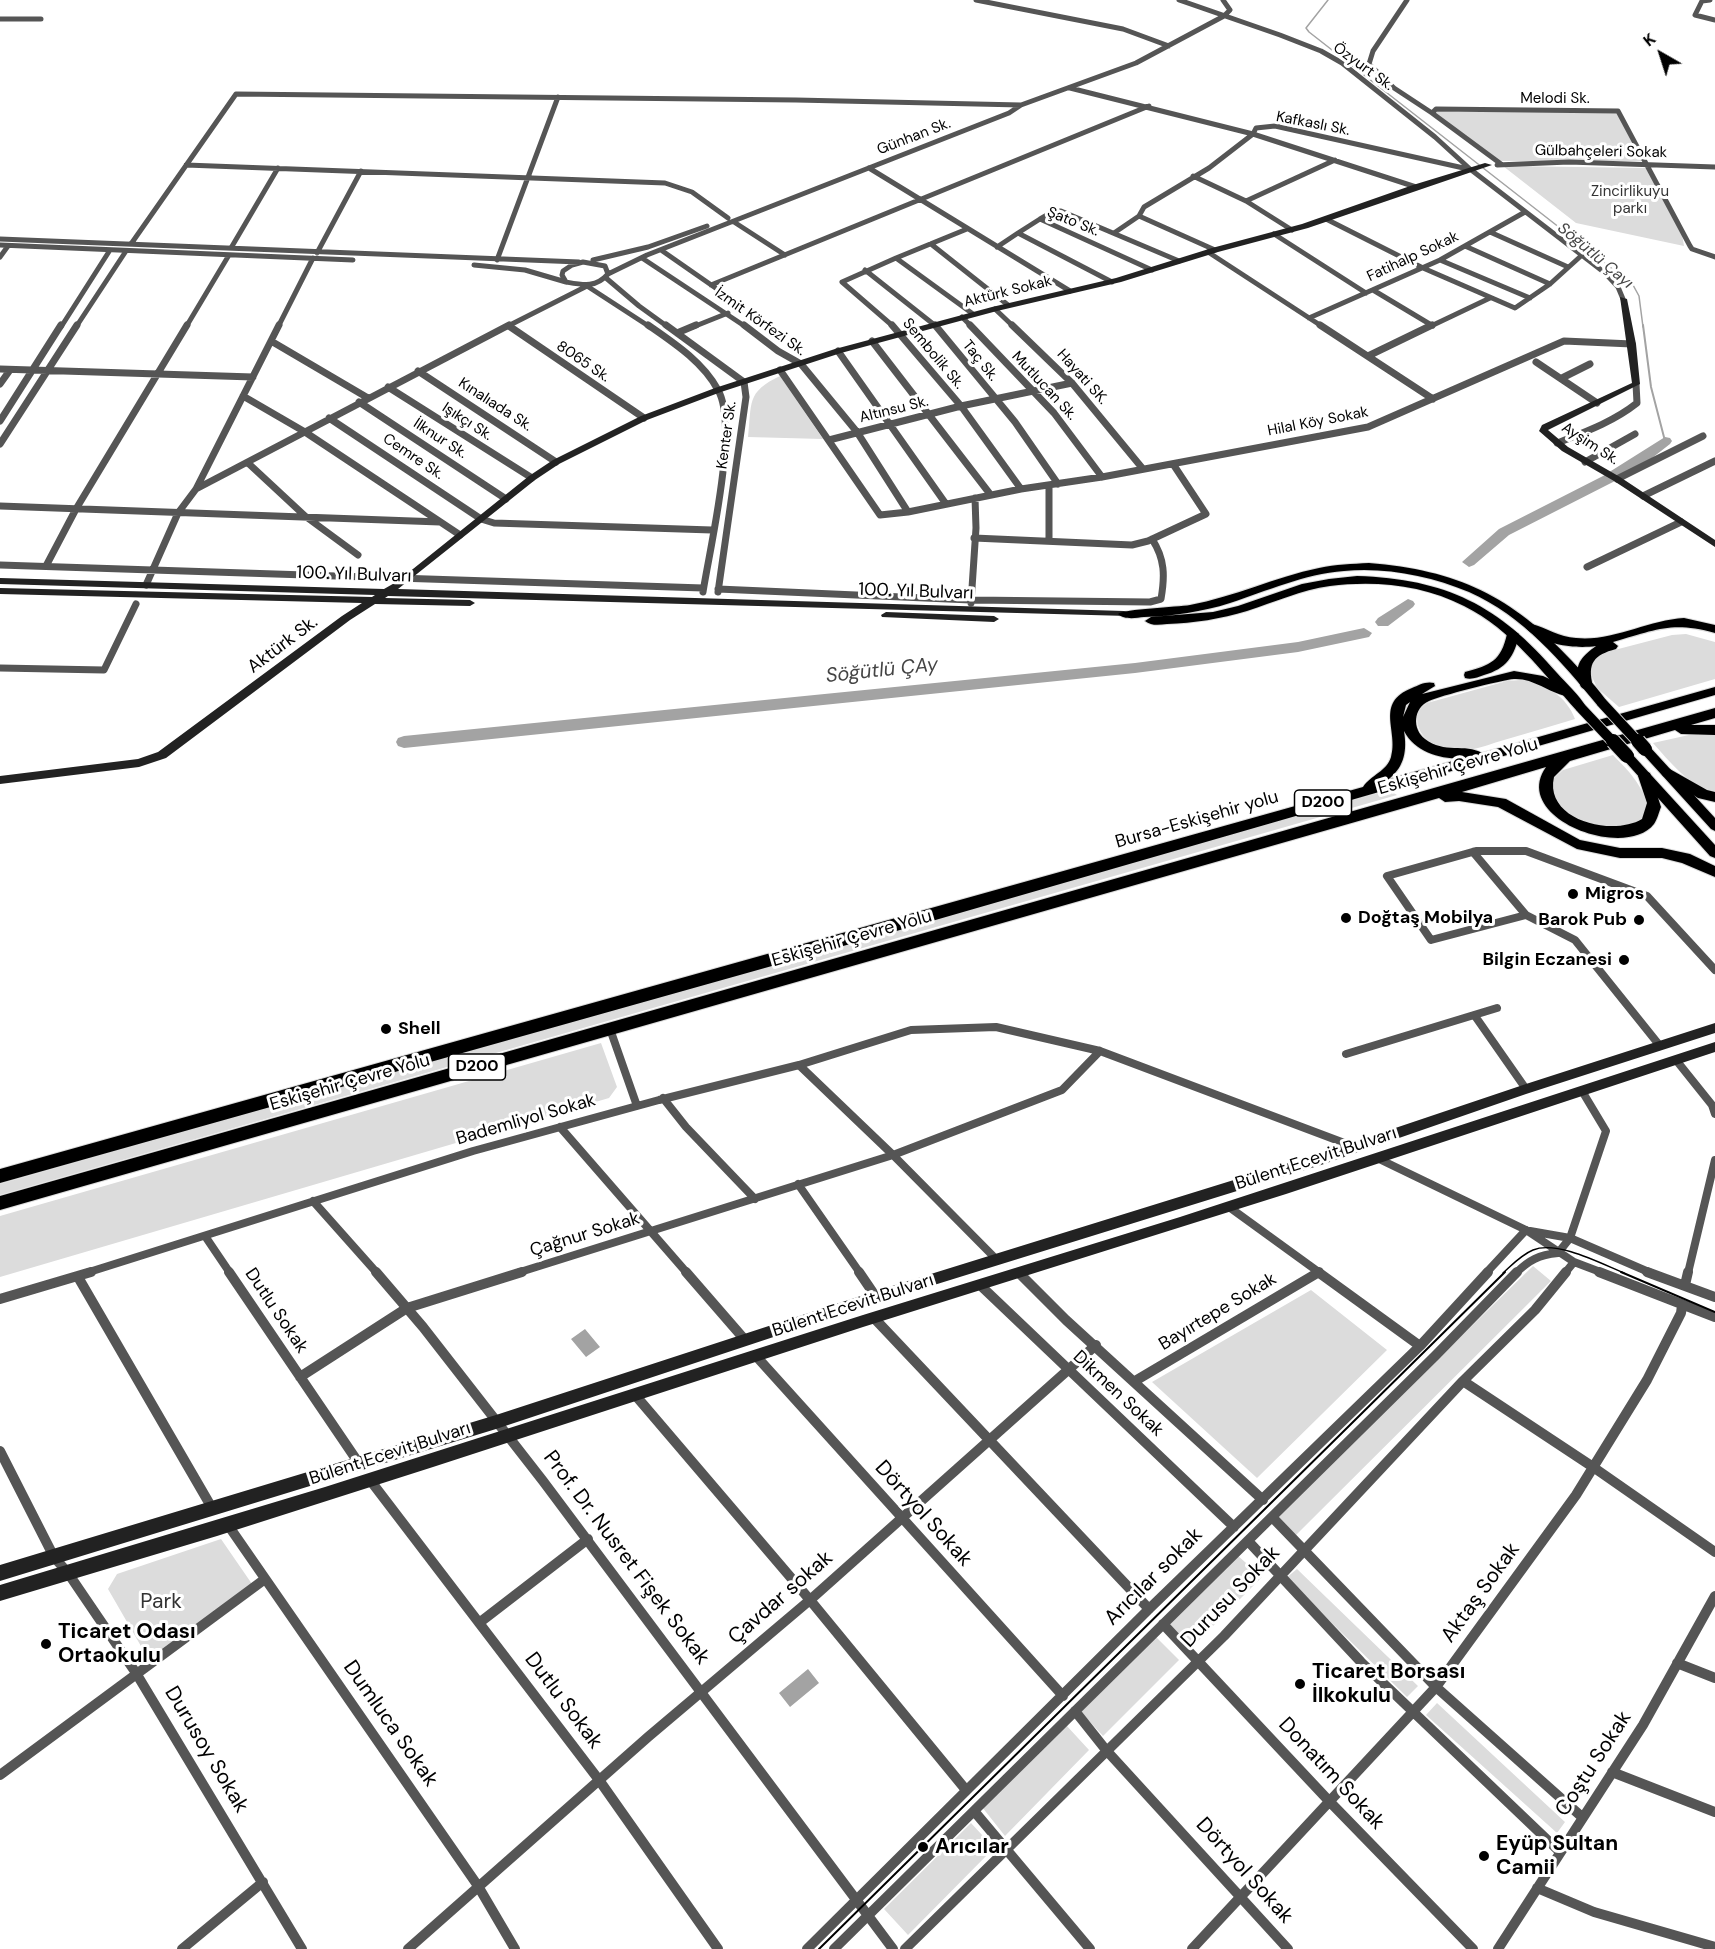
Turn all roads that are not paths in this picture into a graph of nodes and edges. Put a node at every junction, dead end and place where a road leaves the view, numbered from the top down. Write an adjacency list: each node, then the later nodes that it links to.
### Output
1 (976, 0): 11 (street)
2 (1179, 0): 7 (street, Özyurt Sk.)
3 (1223, 0): 7 (street)
4 (1407, 0): 16 (street)
5 (1710, 0): 6 (street); 10 (street)
6 (1715, 1)
7 (1224, 16): 11 (street, Günhan Sk.); 26 (street, Özyurt Sk.)
8 (41, 18): 9 (street)
9 (0, 19)
10 (1715, 20)
11 (1169, 46): 12 (street, Günhan Sk.)
12 (1069, 88): 14 (street); 15 (street, Günhan Sk.)
13 (558, 97): 15 (street); 21 (street); 29 (street)
14 (1149, 106): 17 (street); 32 (street)
15 (1018, 107): 25 (street, Günhan Sk.); 38 (street)
16 (1432, 113): 19 (street); 20 (street, Melodi Sk.)
17 (1253, 134): 18 (street); 26 (street, Kafkaslı Sk.); 30 (street, Kafkaslı Sk.)
18 (1335, 160): 31 (street); 33 (street)
19 (1500, 164): 20 (street, Gülbahçeleri Sokak); 22 (street, Gülbahçeleri Sokak)
20 (1648, 164): 23 (street, Gülbahçeleri Sokak); 61 (street)
21 (186, 165): 24 (street); 46 (street)
22 (1488, 165): 26 (main road, Aktürk Sokak)
23 (1712, 166): 28 (street)
24 (279, 168): 27 (street); 56 (street)
25 (869, 168): 32 (street); 38 (street, Günhan Sk.)
26 (1472, 169): 31 (main road, Aktürk Sokak); 34 (street, Özyurt Sk.)
27 (361, 171): 29 (street); 59 (street)
28 (1715, 171)
29 (529, 176): 38 (street); 64 (street)
30 (1193, 176): 33 (street); 35 (street, Kafkaslı Sk.)
31 (1416, 187): 37 (main road, Aktürk Sokak)
32 (920, 201): 39 (street); 57 (street)
33 (1246, 201): 40 (street)
34 (1525, 212): 41 (street, Fatihalp Sokak); 58 (street, Özyurt Sk.)
35 (1139, 216): 43 (street, Kafkaslı Sk.); 55 (street)
36 (1040, 219): 42 (street, Şato Sk.); 43 (street); 72 (street, Şato Sk.)
37 (1326, 219): 40 (main road, Aktürk Sokak); 70 (street)
38 (731, 220): 54 (street, Günhan Sk.); 57 (street); 66 (street)
39 (967, 229): 47 (street, Sembolik Sk.); 51 (street)
40 (1292, 230): 44 (main road, Aktürk Sokak)
41 (1490, 232): 50 (street, Fatihalp Sokak); 69 (street)
42 (1018, 233): 51 (street); 75 (street, Şato Sk.)
43 (1114, 233): 67 (street)
44 (1274, 234): 55 (main road, Aktürk Sokak); 80 (street)
45 (0, 239): 46 (street)
46 (131, 244): 56 (street)
47 (931, 244): 63 (street, Sembolik Sk.); 85 (street)
48 (0, 245): 49 (street)
49 (8, 246): 52 (street); 60 (street)
50 (1465, 246): 65 (street, Fatihalp Sokak); 76 (street)
51 (997, 247): 79 (street)
52 (110, 250): 53 (street); 106 (street)
53 (126, 250): 56 (street); 108 (street)
54 (661, 250): 62 (street, Günhan Sk.); 77 (street)
55 (1212, 251): 67 (main road, Aktürk Sokak); 90 (street)
56 (230, 252): 59 (street); 110 (street)
57 (785, 255): 77 (street)
58 (1582, 255): 69 (street); 83 (street, Özyurt Sk.)
59 (315, 256): 64 (street); 74 (street); 96 (street)
60 (0, 257)
61 (1715, 257)
62 (642, 258): 73 (street, Günhan Sk.); 87 (street, İzmit Körfezi Sk.)
63 (896, 258): 71 (street, Sembolik Sk.); 88 (street)
64 (497, 260): 68 (street)
65 (1440, 260): 70 (street, Fatihalp Sokak); 82 (street)
66 (586, 261): 68 (street); 73 (street, Kenter Sk.)
67 (1179, 261): 72 (main road, Aktürk Sokak)
68 (579, 262): 74 (street)
69 (1568, 267): 76 (street)
70 (1423, 268): 80 (street, Fatihalp Sokak); 81 (street)
71 (866, 270): 91 (street, Taç Sk.); 95 (street, Sembolik Sk.)
72 (1152, 270): 75 (main road, Aktürk Sokak)
73 (607, 276): 78 (street, Günhan Sk.); 94 (street, Kenter Sk.)
74 (566, 282): 78 (street)
75 (1112, 282): 79 (main road, Aktürk Sokak)
76 (1550, 284): 82 (street)
77 (711, 285): 84 (street)
78 (587, 286): 92 (street); 118 (street, Kenter Sk.)
79 (1070, 291): 85 (main road, Aktürk Sokak)
80 (1370, 291): 90 (street, Fatihalp Sokak); 93 (street)
81 (1490, 298): 82 (street); 93 (street)
82 (1530, 298)
83 (1623, 299): 98 (main road)
84 (740, 304)
85 (1008, 305): 86 (main road, Aktürk Sokak)
86 (995, 309): 88 (main road, Aktürk Sokak); 114 (street, Hayati SK.)
87 (728, 313): 94 (street); 102 (street, İzmit Körfezi Sk.)
88 (973, 314): 89 (main road, Aktürk Sokak)
89 (962, 317): 91 (main road, Aktürk Sokak); 119 (street, Mutlucan Sk.)
90 (1309, 318): 100 (street)
91 (935, 325): 95 (main road, Aktürk Sokak); 122 (street, Taç Sk.)
92 (509, 326): 109 (street); 129 (street, 8065 Sk.)
93 (1433, 326): 100 (street)
94 (677, 333): 113 (street, Kenter Sk.)
95 (901, 333): 97 (main road, Aktürk Sokak); 126 (street, Sembolik Sk.)
96 (271, 341): 111 (street); 121 (street)
97 (872, 342): 99 (main road, Aktürk Sokak); 127 (street)
98 (1632, 344): 116 (main road); 123 (street, Hilal Köy Sokak)
99 (837, 351): 102 (main road, Aktürk Sokak); 131 (street)
100 (1368, 356): 123 (street)
101 (1536, 362): 112 (street)
102 (801, 364): 107 (main road, Aktürk Sokak); 133 (street, İzmit Körfezi Sk.)
103 (1590, 364): 112 (street)
104 (0, 369): 105 (street)
105 (10, 370): 106 (street); 115 (street)
106 (33, 370): 108 (street); 130 (street)
107 (780, 370): 113 (main road, Aktürk Sokak); 136 (street)
108 (47, 371): 110 (street); 138 (street)
109 (418, 371): 117 (street); 140 (street, Kınalıada Sk.)
110 (157, 374): 111 (street); 158 (street)
111 (253, 377): 120 (street)
112 (1562, 378): 125 (street)
113 (744, 382): 118 (main road, Aktürk Sokak); 180 (street, Kenter Sk.)
114 (1072, 383): 119 (street, Altınsu Sk.); 144 (street, Hayati SK.)
115 (0, 384)
116 (1636, 384): 125 (main road); 137 (street)
117 (388, 387): 121 (street); 146 (street, Işıkçı Sk.)
118 (718, 390): 129 (main road, Aktürk Sokak); 165 (street, Kenter Sk.)
119 (1032, 391): 122 (street, Altınsu Sk.); 145 (street, Mutlucan Sk.)
120 (243, 396): 132 (street); 150 (street)
121 (368, 398): 124 (street)
122 (996, 399): 126 (street, Altınsu Sk.); 148 (street, Taç Sk.)
123 (1433, 399): 143 (street, Hilal Köy Sokak)
124 (359, 402): 128 (street); 155 (street, İlknur Sk.)
125 (1597, 403): 137 (main road, Ayşim Sk.)
126 (961, 406): 127 (street, Altınsu Sk.); 151 (street, Sembolik Sk.)
127 (928, 416): 131 (street, Altınsu Sk.); 152 (street)
128 (329, 418): 132 (street); 162 (street, Cemre Sk.)
129 (644, 418): 140 (main road, Aktürk Sokak)
130 (0, 421)
131 (891, 425): 133 (street, Altınsu Sk.); 156 (street)
132 (305, 432): 142 (street); 163 (street)
133 (857, 432): 136 (street, Altınsu Sk.); 159 (street, İzmit Körfezi Sk.)
134 (1635, 434): 141 (street)
135 (1703, 436): 147 (street)
136 (829, 440): 159 (street)
137 (1557, 443): 141 (main road, Ayşim Sk.)
138 (0, 444)
139 (1715, 461): 153 (street)
140 (556, 462): 146 (main road, Aktürk Sk.)
141 (1585, 462): 147 (main road, Ayşim Sk.)
142 (248, 463): 150 (street); 161 (street)
143 (1173, 464): 144 (street, Hilal Köy Sokak); 168 (street)
144 (1143, 469): 145 (street, Hilal Köy Sokak)
145 (1102, 477): 148 (street, Hilal Köy Sokak)
146 (532, 478): 155 (main road, Aktürk Sk.)
147 (1617, 479): 153 (main road, Ayşim Sk.)
148 (1058, 484): 149 (street)
149 (1049, 485): 151 (street); 169 (street)
150 (196, 489): 160 (street)
151 (1021, 489): 152 (street)
152 (990, 494): 154 (street)
153 (1643, 496): 164 (main road, Ayşim Sk.)
154 (975, 498): 156 (street); 167 (street)
155 (506, 499): 162 (main road, Aktürk Sk.)
156 (946, 504): 159 (street)
157 (0, 506): 158 (street)
158 (76, 509): 160 (street); 173 (street)
159 (908, 512)
160 (178, 513): 161 (street); 175 (street)
161 (305, 516): 163 (street); 171 (street)
162 (481, 519): 165 (street); 166 (main road, Aktürk Sk.)
163 (440, 522): 166 (street)
164 (1681, 522): 170 (main road, Ayşim Sk.); 174 (street)
165 (712, 530): 182 (street, Kenter Sk.)
166 (460, 535): 176 (main road, Aktürk Sk.)
167 (974, 538): 169 (street); 185 (street)
168 (1152, 539): 169 (street); 185 (street)
169 (1049, 541)
170 (1715, 544)
171 (358, 555)
172 (0, 565): 173 (street)
173 (46, 566): 175 (street)
174 (1587, 567)
175 (154, 570): 176 (street); 178 (street)
176 (406, 578): 181 (main road, Aktürk Sk.); 182 (street)
177 (0, 581): 178 (main road, 100. Yıl Bulvarı)
178 (146, 585): 181 (main road, 100. Yıl Bulvarı)
179 (0, 591): 183 (main road, 100. Yıl Bulvarı)
180 (718, 591): 182 (main road); 185 (street)
181 (383, 592): 182 (main road, 100. Yıl Bulvarı); 183 (main road, Aktürk Sk.)
182 (705, 598): 183 (main road, 100. Yıl Bulvarı); 185 (main road, 100. Yıl Bulvarı); 186 (main road, 100. Yıl Bulvarı)
183 (372, 600): 202 (main road, Aktürk Sk.)
184 (136, 604): 191 (street)
185 (971, 605): 186 (main road, 100. Yıl Bulvarı)
186 (1123, 617): 187 (main road); 189 (main road)
187 (1532, 628): 188 (highway); 192 (main road)
188 (1715, 629)
189 (1514, 634): 194 (main road); 203 (highway)
190 (1715, 639): 192 (highway)
191 (0, 668)
192 (1587, 686): 200 (main road, bridge)
193 (1711, 691): 198 (highway, Bursa-Eskişehir yolu / D200)
194 (1566, 692): 198 (highway); 201 (main road, bridge)
195 (1715, 712): 196 (highway, Eskişehir Çevre Yolu / D200)
196 (1660, 729): 197 (highway); 199 (highway, Eskişehir Çevre Yolu / D200)
197 (1715, 730)
198 (1502, 752): 203 (highway, Bursa-Eskişehir yolu / D200)
199 (1566, 757): 201 (highway); 205 (highway, Eskişehir Çevre Yolu / D200)
200 (1668, 774): 204 (highway); 206 (main road)
201 (1645, 776): 208 (main road)
202 (0, 780)
203 (1365, 791): 210 (highway, Bursa-Eskişehir yolu / D200)
204 (1715, 797)
205 (1412, 800): 209 (highway); 216 (highway, Eskişehir Çevre Yolu / D200)
206 (1715, 826)
207 (1473, 852): 211 (street); 211 (street); 212 (street)
208 (1715, 853)
209 (1715, 872)
210 (932, 915): 233 (highway, Eskişehir Çevre Yolu / D200)
211 (1526, 915): 217 (street)
212 (1715, 970)
213 (1497, 1008): 214 (street)
214 (1475, 1016): 220 (street); 223 (street)
215 (1715, 1028): 217 (main road, Bülent Ecevit Bulvarı)
216 (610, 1029): 226 (street); 237 (highway, Eskişehir Çevre Yolu / D200)
217 (1660, 1046): 223 (main road, Bülent Ecevit Bulvarı)
218 (1715, 1047): 221 (main road, Bülent Ecevit Bulvarı)
219 (1100, 1050): 222 (street, Bademliyol Sokak); 229 (street, Bademliyol Sokak); 230 (street, Çağnur Sokak)
220 (1346, 1054)
221 (1676, 1060): 224 (main road, Bülent Ecevit Bulvarı); 227 (street)
222 (799, 1065): 225 (street, Bademliyol Sokak); 230 (street)
223 (1526, 1089): 229 (main road, Bülent Ecevit Bulvarı)
224 (1582, 1091): 231 (main road, Bülent Ecevit Bulvarı); 242 (street)
225 (663, 1098): 226 (street, Bademliyol Sokak); 235 (street)
226 (637, 1106): 228 (street, Bademliyol Sokak)
227 (1715, 1114)
228 (560, 1127): 236 (street, Bademliyol Sokak); 240 (street)
229 (1355, 1148): 244 (main road, Bülent Ecevit Bulvarı)
230 (893, 1155): 234 (street, Çağnur Sokak); 244 (street)
231 (1377, 1158): 238 (main road, Bülent Ecevit Bulvarı); 239 (street)
232 (1715, 1161): 250 (street)
233 (0, 1176)
234 (798, 1184): 235 (street, Çağnur Sokak); 251 (street)
235 (755, 1198): 240 (street, Çağnur Sokak)
236 (314, 1201): 241 (street, Bademliyol Sokak); 255 (street, Prof. Dr. Nusret Fişek Sokak)
237 (0, 1203)
238 (1229, 1207): 246 (street); 247 (main road, Bülent Ecevit Bulvarı)
239 (1526, 1230): 242 (street); 243 (street); 260 (street, Arıcılar sokak)
240 (651, 1232): 255 (street, Çağnur Sokak); 258 (street)
241 (205, 1236): 248 (street, Bademliyol Sokak); 263 (street, Dutlu Sokak)
242 (1570, 1238): 243 (street); 250 (street)
243 (1558, 1253): 245 (street); 276 (street)
244 (996, 1259): 251 (main road, Bülent Ecevit Bulvarı)
245 (1574, 1262): 254 (street); 265 (street, Durusu Sokak)
246 (1319, 1272): 260 (street); 264 (street, Bayırtepe Sokak)
247 (1019, 1273): 249 (main road, Bülent Ecevit Bulvarı); 259 (street, Dikmen Sokak)
248 (78, 1277): 253 (street, Bademliyol Sokak); 275 (street)
249 (980, 1285): 257 (main road, Bülent Ecevit Bulvarı); 262 (street, Dikmen Sokak)
250 (1685, 1286): 252 (street)
251 (876, 1297): 258 (main road, Bülent Ecevit Bulvarı)
252 (1715, 1298)
253 (0, 1299)
254 (1682, 1305): 256 (street); 272 (street, Aktaş Sokak)
255 (407, 1308): 263 (street, Çağnur Sokak); 267 (street, Prof. Dr. Nusret Fişek Sokak)
256 (1715, 1317)
257 (874, 1318): 261 (main road, Bülent Ecevit Bulvarı); 269 (street)
258 (746, 1340): 267 (main road, Bülent Ecevit Bulvarı)
259 (1096, 1345): 262 (street, Çavdar sokak); 264 (street, Dikmen Sokak)
260 (1420, 1346): 274 (street, Arıcılar sokak)
261 (756, 1356): 266 (main road, Bülent Ecevit Bulvarı); 277 (street, Dörtyol Sokak)
262 (1068, 1370): 269 (street, Çavdar sokak); 279 (street, Dikmen Sokak)
263 (300, 1377): 271 (street, Dutlu Sokak)
264 (1135, 1381): 274 (street, Dikmen Sokak)
265 (1463, 1381): 272 (street); 282 (street, Durusu Sokak)
266 (636, 1396): 268 (main road, Bülent Ecevit Bulvarı); 291 (street)
267 (496, 1422): 268 (street, Prof. Dr. Nusret Fişek Sokak); 271 (main road, Bülent Ecevit Bulvarı)
268 (508, 1434): 273 (main road, Bülent Ecevit Bulvarı); 280 (street, Prof. Dr. Nusret Fişek Sokak)
269 (990, 1440): 277 (street, Çavdar sokak); 292 (street)
270 (0, 1450): 284 (street, Durusoy Sokak)
271 (360, 1465): 275 (main road, Bülent Ecevit Bulvarı)
272 (1593, 1467): 283 (street); 299 (street, Aktaş Sokak)
273 (370, 1480): 278 (main road, Bülent Ecevit Bulvarı); 293 (street, Dutlu Sokak)
274 (1263, 1500): 279 (street, Arıcılar sokak)
275 (212, 1508): 284 (main road, Bülent Ecevit Bulvarı)
276 (1272, 1517): 281 (street); 282 (street)
277 (901, 1519): 291 (street, Çavdar sokak); 301 (street, Dörtyol Sokak)
278 (228, 1525): 286 (main road, Bülent Ecevit Bulvarı); 288 (street, Dumluca Sokak)
279 (1234, 1527): 292 (street, Arıcılar sokak)
280 (588, 1539): 293 (street); 300 (street, Prof. Dr. Nusret Fişek Sokak)
281 (1248, 1540): 287 (street); 294 (street)
282 (1303, 1551): 287 (street, Durusu Sokak); 299 (street)
283 (1715, 1552)
284 (54, 1557): 285 (main road, Bülent Ecevit Bulvarı); 286 (street, Durusoy Sokak)
285 (0, 1573)
286 (68, 1573): 289 (main road, Bülent Ecevit Bulvarı); 297 (street, Durusoy Sokak)
287 (1279, 1577): 295 (street, Durusu Sokak); 303 (street)
288 (265, 1579): 297 (street); 316 (street, Dumluca Sokak)
289 (0, 1593)
290 (1715, 1598): 296 (street, Coştu Sokak)
291 (810, 1600): 300 (street, Çavdar sokak); 308 (street)
292 (1149, 1609): 301 (street, Arıcılar sokak)
293 (479, 1623): 307 (street, Dutlu Sokak)
294 (1163, 1624): 295 (street, Donatım Sokak); 302 (street)
295 (1198, 1660): 304 (street, Durusu Sokak); 309 (street, Donatım Sokak)
296 (1677, 1663): 298 (street); 305 (street, Coştu Sokak)
297 (136, 1673): 306 (street); 315 (street, Durusoy Sokak)
298 (1715, 1678)
299 (1436, 1687): 303 (street, Aktaş Sokak); 312 (street)
300 (703, 1692): 307 (street, Çavdar sokak); 319 (street, Prof. Dr. Nusret Fişek Sokak)
301 (1063, 1696): 308 (street, Arıcılar sokak)
302 (1075, 1712): 304 (street, Dörtyol Sokak); 310 (street)
303 (1413, 1712): 309 (street, Aktaş Sokak); 314 (street)
304 (1106, 1750): 313 (street, Durusu Sokak); 318 (street, Dörtyol Sokak)
305 (1612, 1772): 311 (street); 312 (street, Coştu Sokak)
306 (0, 1775)
307 (598, 1780): 316 (street, Çavdar sokak); 326 (street, Dutlu Sokak)
308 (966, 1790): 319 (street, Arıcılar sokak)
309 (1329, 1801): 318 (street, Aktaş Sokak); 334 (street, Donatım Sokak)
310 (974, 1810): 313 (street); 320 (street)
311 (1715, 1812)
312 (1582, 1817): 314 (street, Coştu Sokak)
313 (1005, 1849): 330 (street, Durusu Sokak); 331 (street)
314 (1560, 1852): 317 (street, Coştu Sokak)
315 (263, 1882): 322 (street); 323 (street, Durusoy Sokak)
316 (478, 1886): 324 (street, Çavdar sokak); 325 (street, Dumluca Sokak)
317 (1537, 1888): 321 (street); 335 (street, Coştu Sokak)
318 (1241, 1896): 332 (street, Aktaş Sokak); 333 (street, Dörtyol Sokak)
319 (856, 1901): 320 (street, Prof. Dr. Nusret Fişek Sokak); 327 (street, Arıcılar sokak)
320 (868, 1916): 328 (street); 329 (street, Prof. Dr. Nusret Fişek Sokak)
321 (1715, 1947)
322 (182, 1949)
323 (302, 1949)
324 (408, 1949)
325 (515, 1949)
326 (718, 1949)
327 (807, 1949)
328 (834, 1949)
329 (893, 1949)
330 (905, 1949)
331 (1090, 1949)
332 (1192, 1949)
333 (1288, 1949)
334 (1473, 1949)
335 (1498, 1949)

